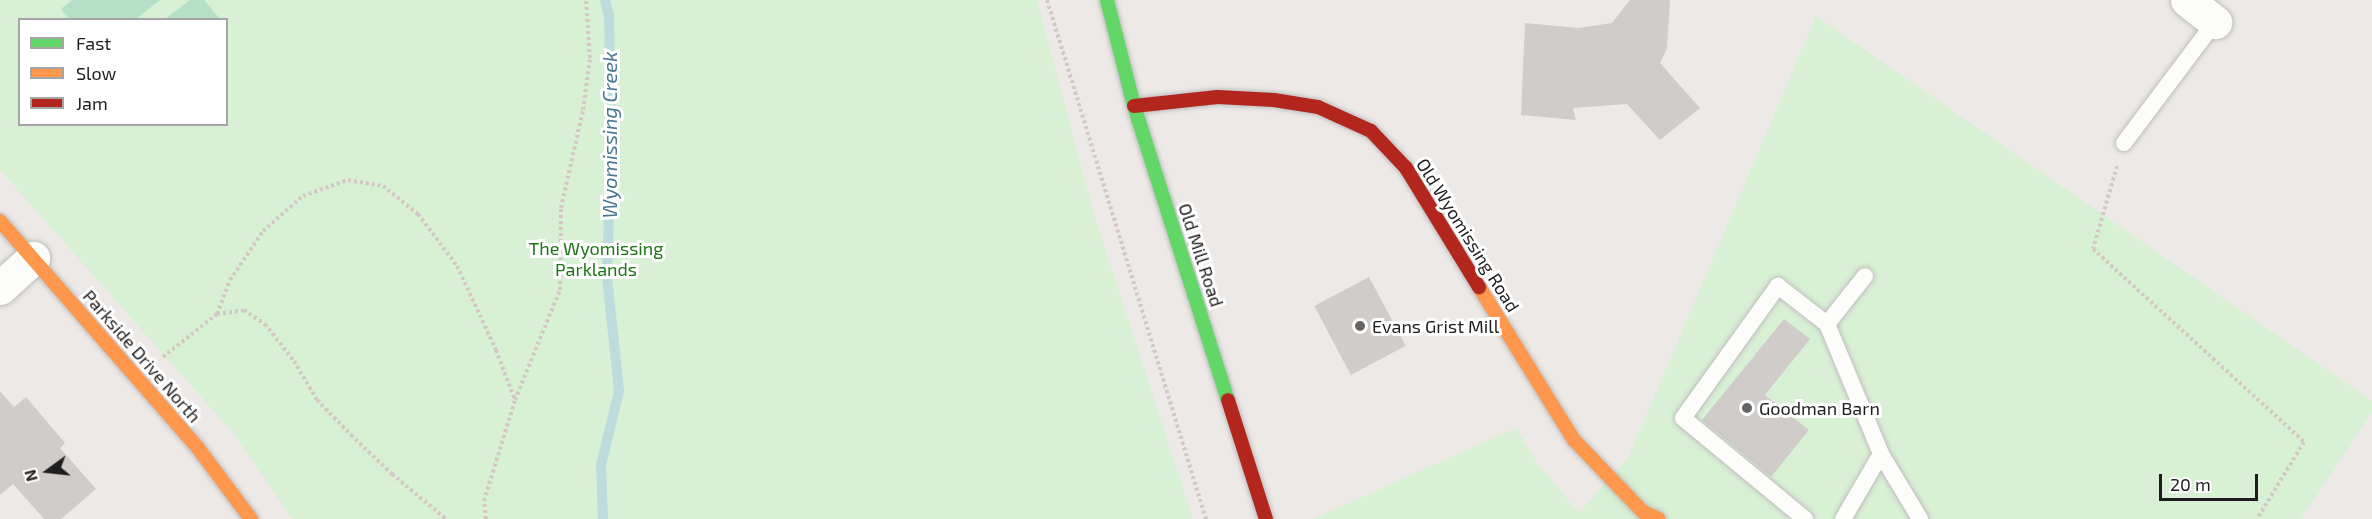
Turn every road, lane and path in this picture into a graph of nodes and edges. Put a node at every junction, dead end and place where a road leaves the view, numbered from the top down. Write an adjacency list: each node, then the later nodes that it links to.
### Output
1 (586, 0): 15 (path)
2 (1047, 0): 20 (path)
3 (1107, 0): 6 (street, Old Mill Road)
4 (2187, 0): 5 (street)
5 (2215, 22): 7 (lane)
6 (1134, 106): 21 (street, Old Mill Road); 22 (street, Old Wyomissing Road)
7 (2124, 142): 26 (path)
8 (0, 221): 9 (street, Parkside Drive North)
9 (33, 258): 11 (street); 14 (street, Parkside Drive North)
10 (1865, 276): 13 (lane)
11 (0, 288)
12 (217, 314): 14 (path); 15 (path); 18 (path)
13 (1827, 324): 16 (lane); 23 (lane)
14 (137, 378): 17 (street, Parkside Drive North)
15 (515, 400): 19 (path)
16 (1881, 454): 24 (lane); 25 (lane)
17 (250, 519)
18 (447, 519)
19 (486, 519)
20 (1206, 519)
21 (1266, 519)
22 (1659, 519)
23 (1805, 519)
24 (1843, 519)
25 (1920, 519)
26 (2257, 519)

